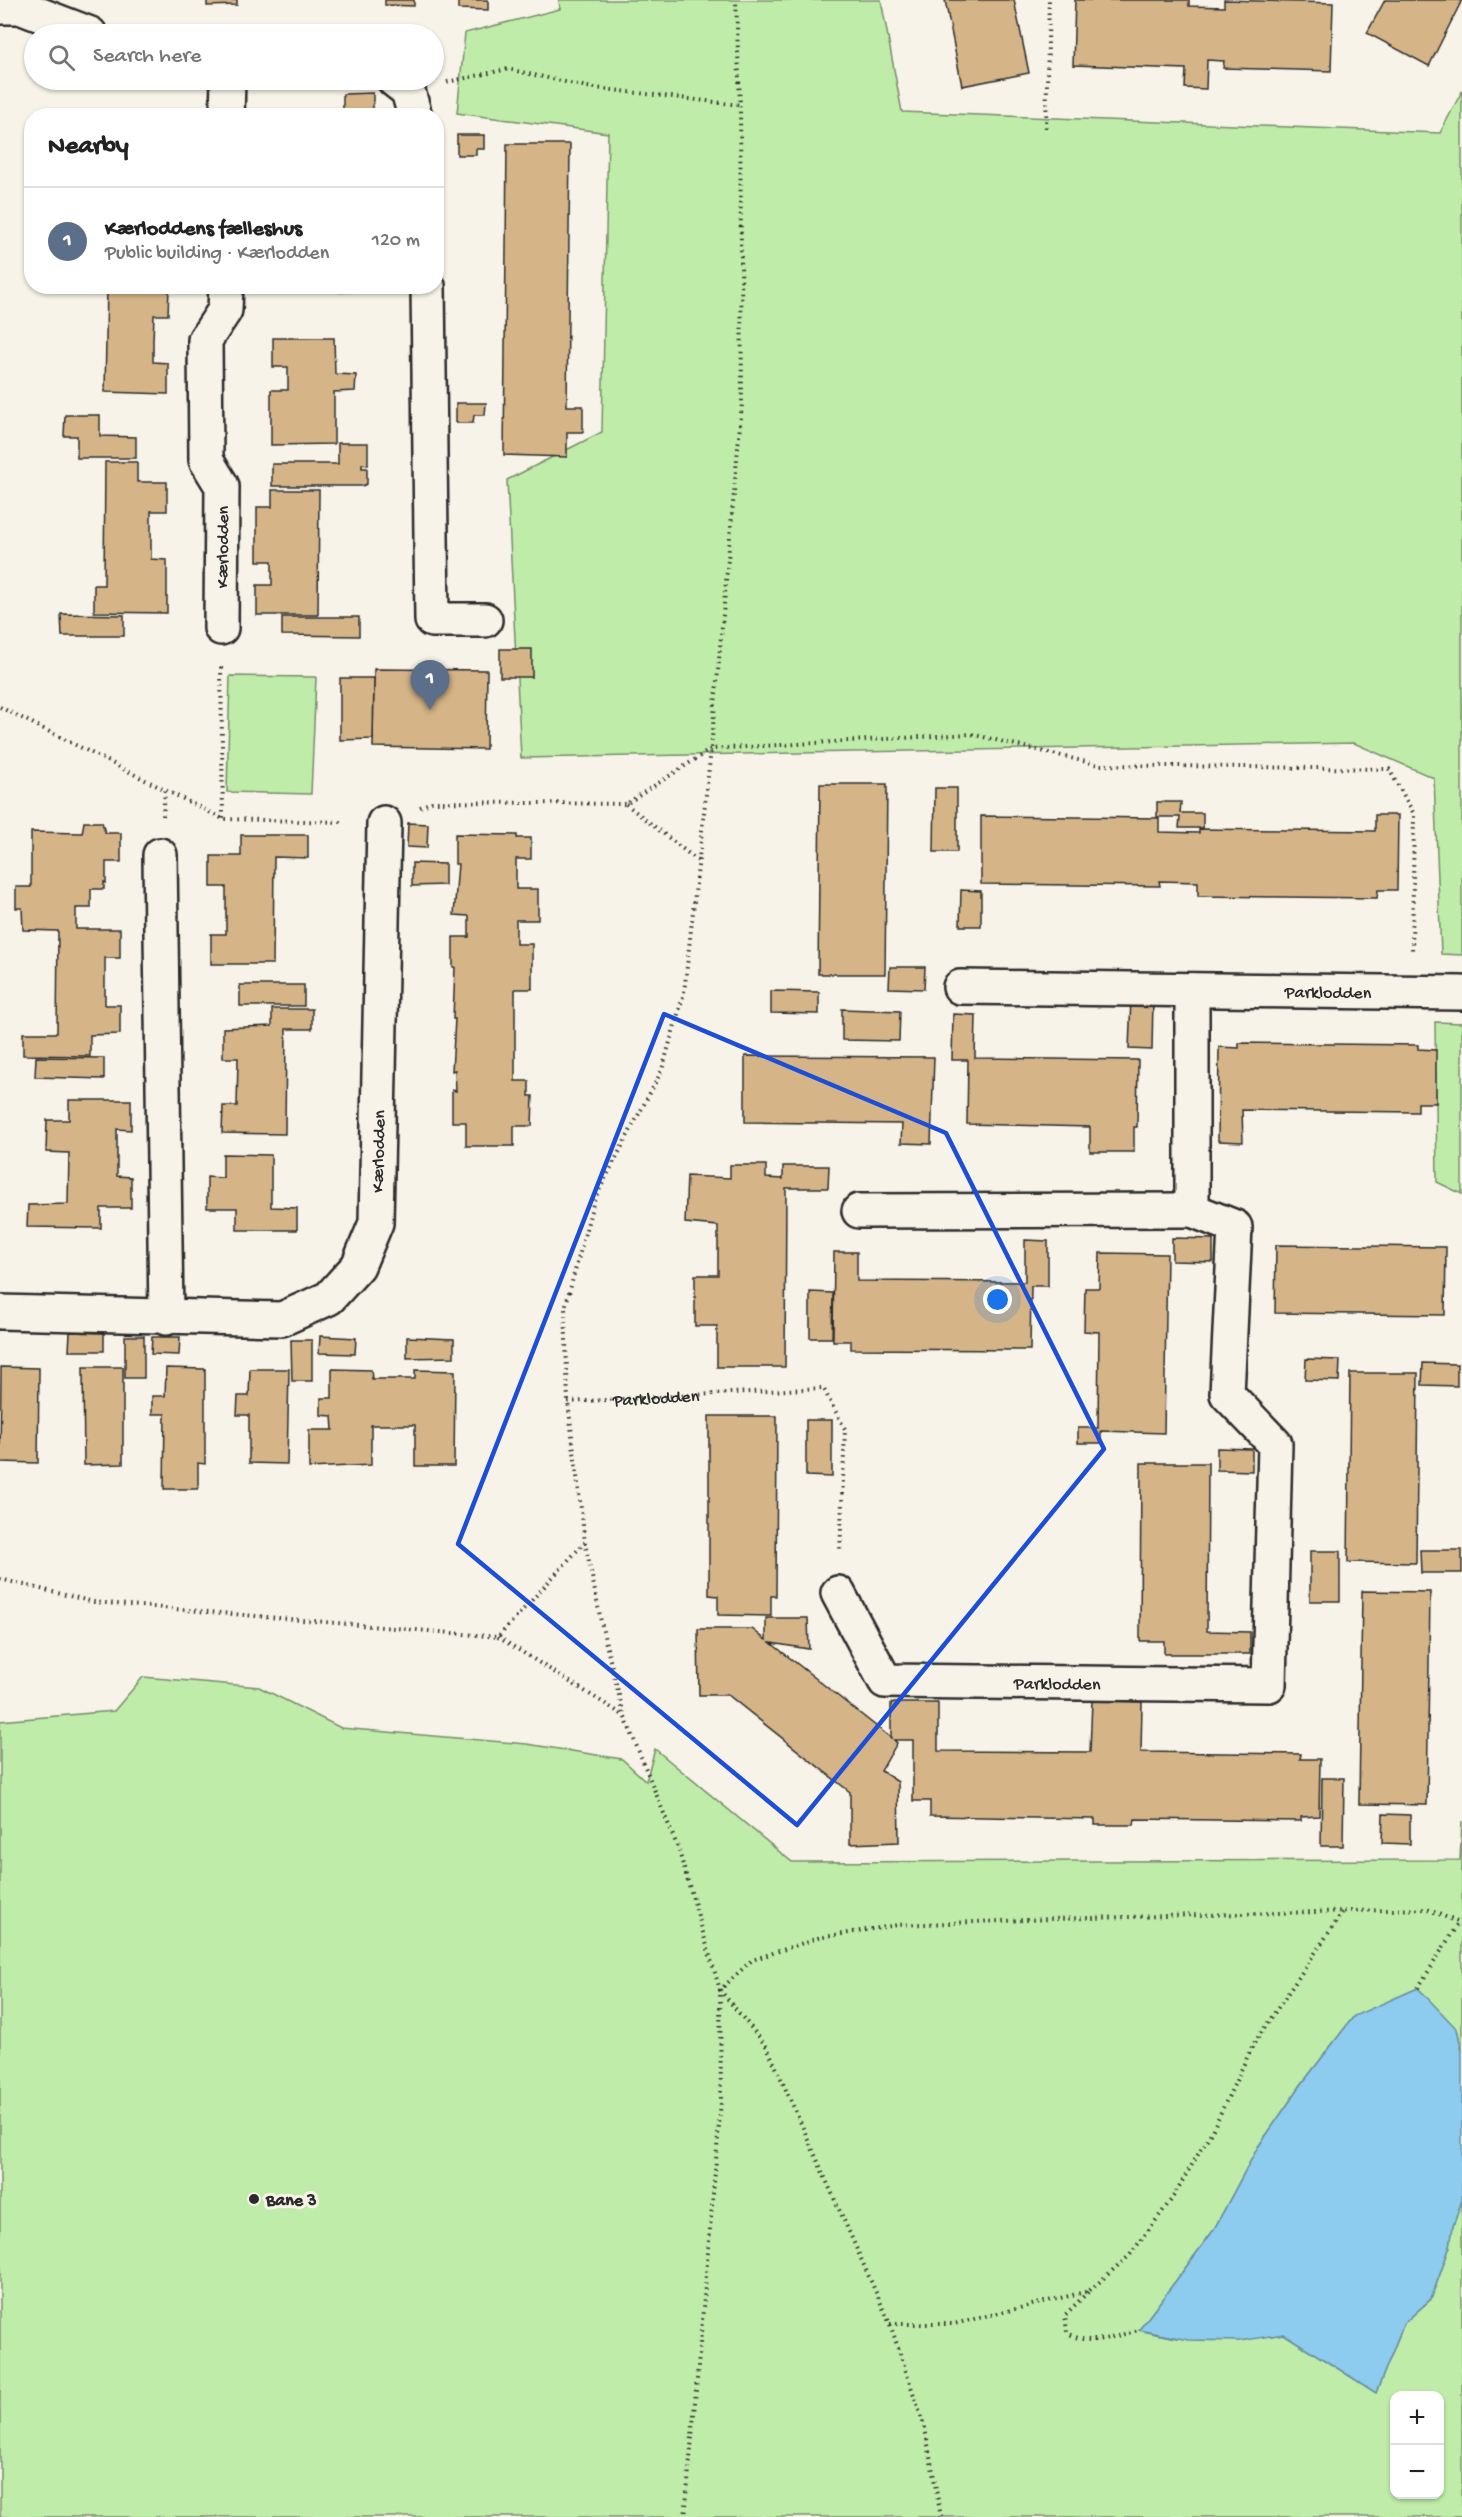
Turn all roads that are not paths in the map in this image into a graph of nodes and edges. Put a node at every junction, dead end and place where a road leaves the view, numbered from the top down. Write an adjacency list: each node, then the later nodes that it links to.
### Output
1 (0, 7): 2 (street)
2 (64, 24)
3 (228, 90): 4 (street)
4 (227, 108)
5 (226, 294): 8 (street, Kærlodden)
6 (428, 294): 7 (street)
7 (485, 620)
8 (221, 628)
9 (384, 823): 17 (street, Kærlodden)
10 (160, 855): 17 (street)
11 (960, 987): 12 (street, Parklodden)
12 (1192, 990): 13 (street, Parklodden); 14 (street)
13 (1462, 993)
14 (1192, 1210): 15 (street, Parklodden); 18 (street, Parklodden)
15 (859, 1211)
16 (0, 1312): 17 (street, Kærlodden)
17 (166, 1318)
18 (838, 1593)

